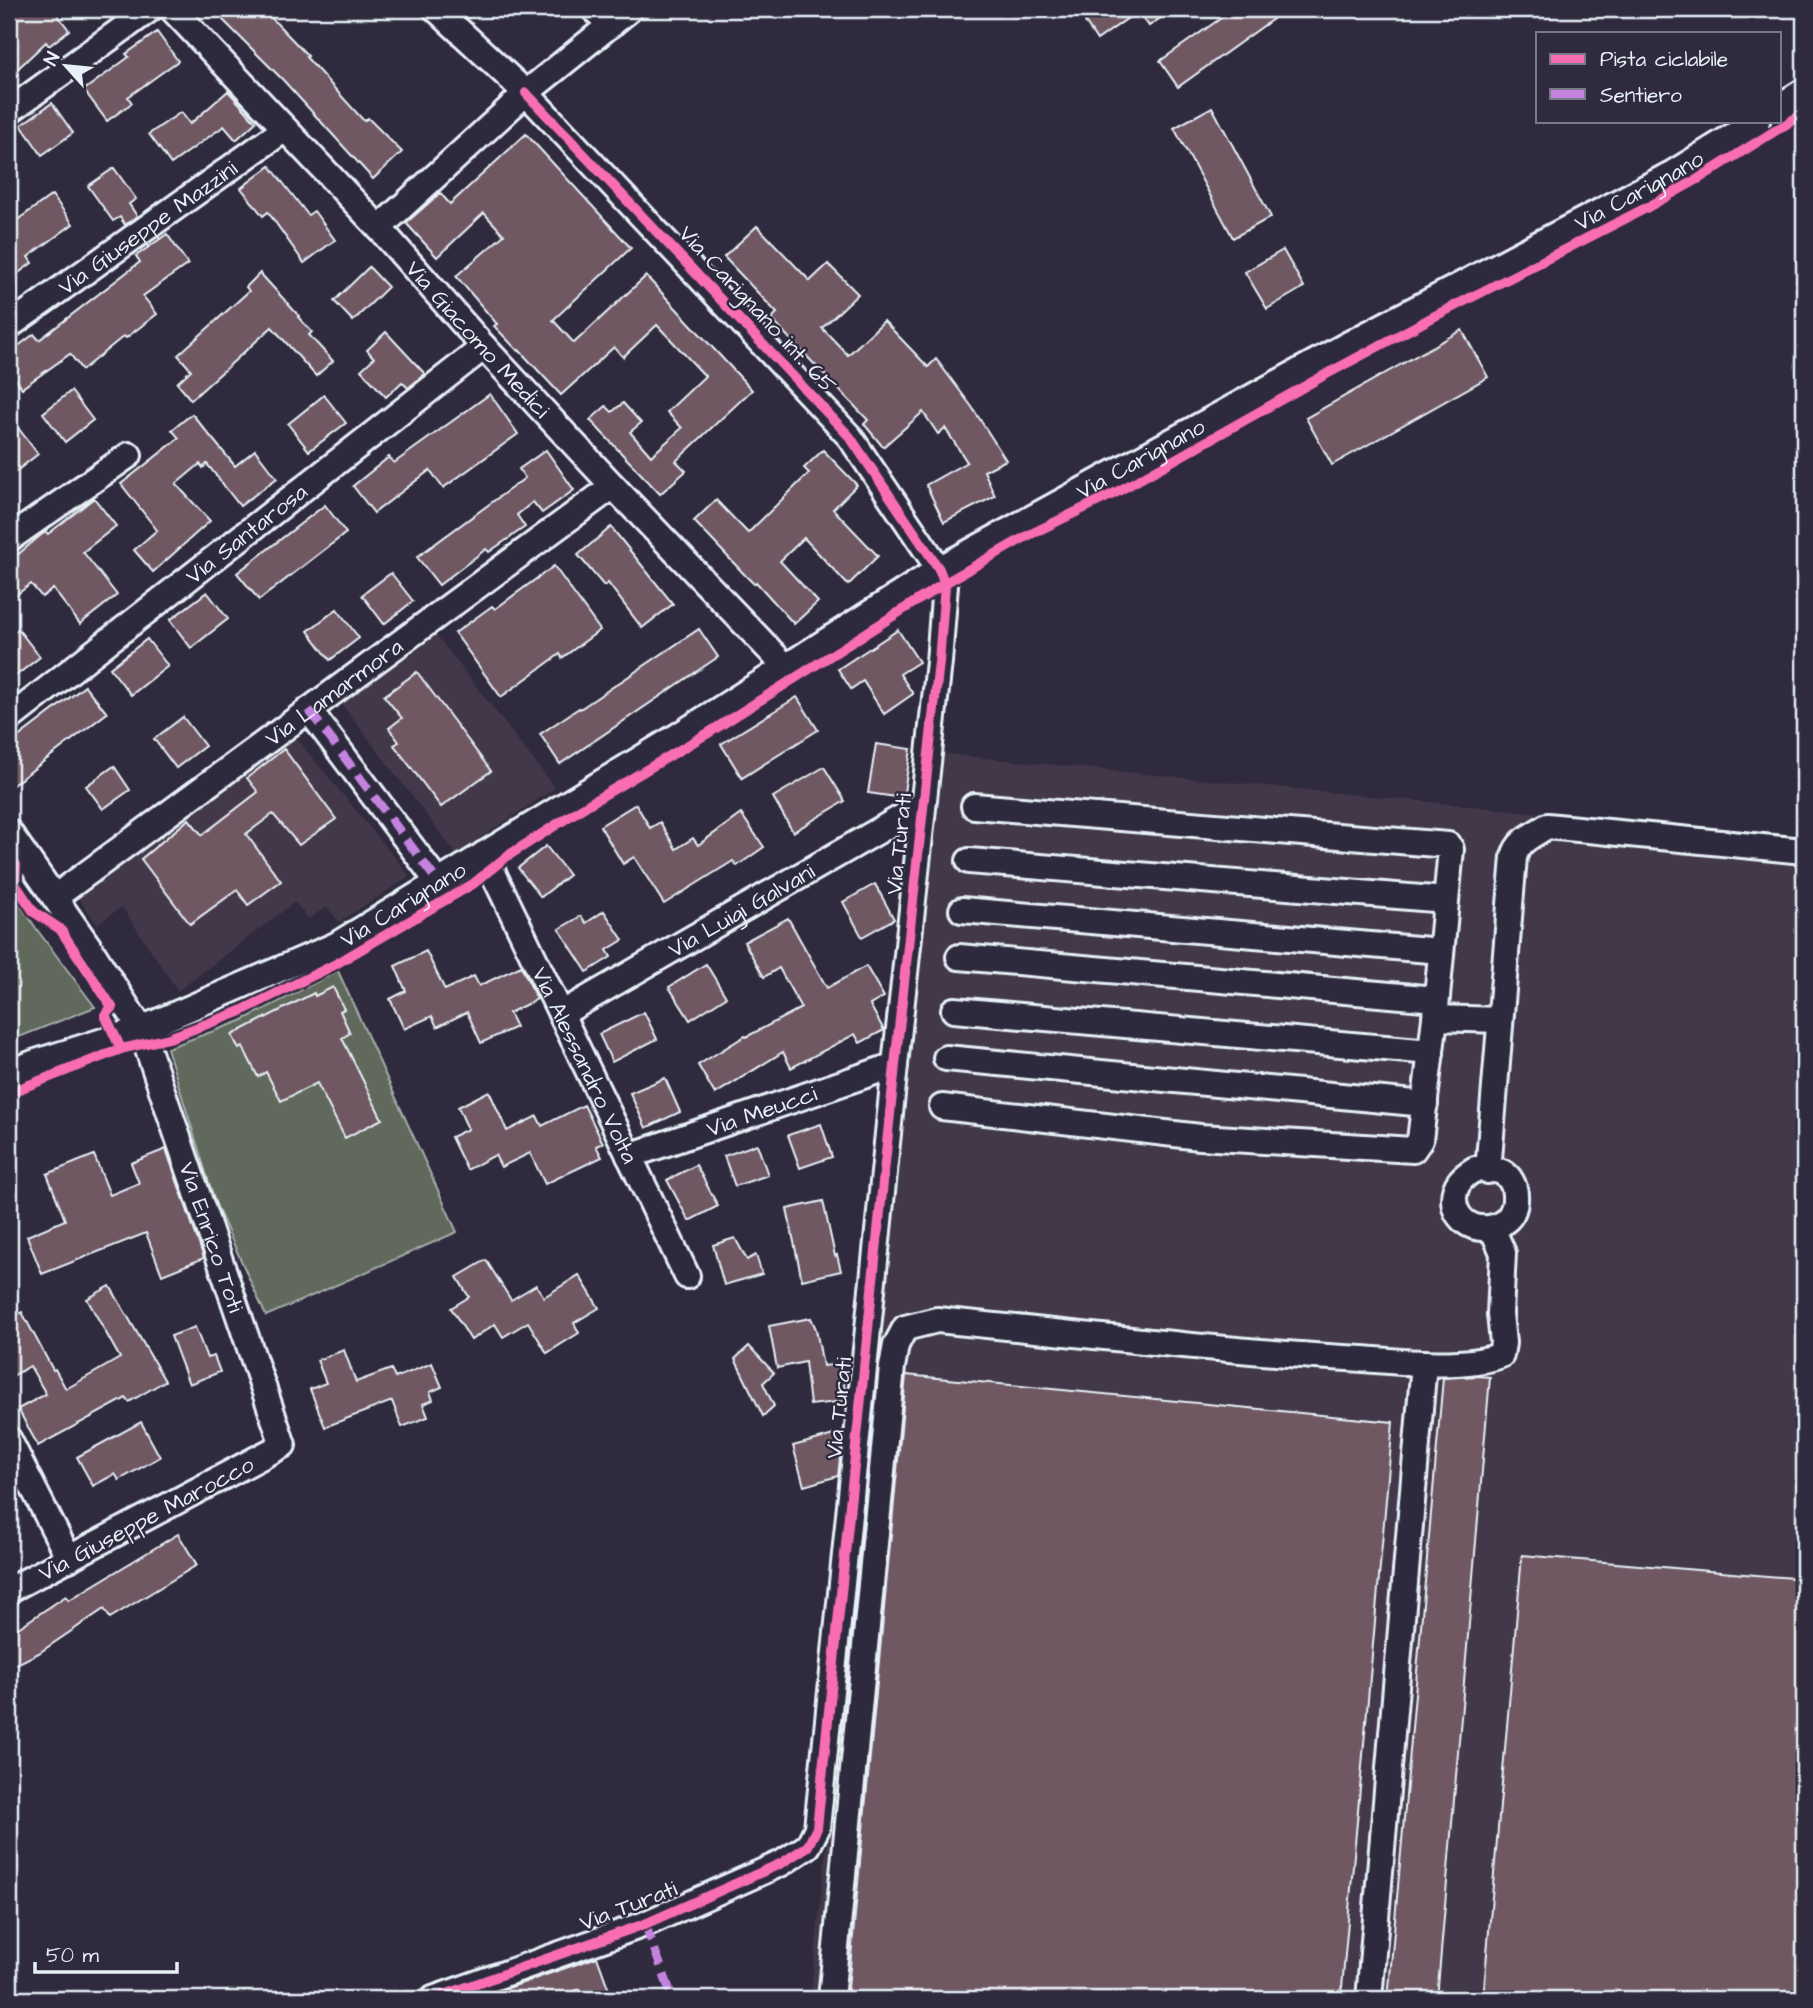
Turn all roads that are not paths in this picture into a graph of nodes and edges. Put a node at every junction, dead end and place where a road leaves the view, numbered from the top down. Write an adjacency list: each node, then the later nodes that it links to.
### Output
1 (150, 9): 9 (street)
2 (172, 9): 11 (street, Via Giacomo Medici)
3 (436, 9): 7 (street, Via Carignano int. 65)
4 (630, 9): 5 (street)
5 (603, 17): 7 (street)
6 (1804, 91): 8 (street)
7 (526, 93): 12 (street); 18 (street, Via Carignano int. 65)
8 (1782, 105)
9 (9, 111)
10 (1755, 122): 18 (street, Via Carignano)
11 (285, 130): 12 (street, Via Giacomo Medici); 13 (street, Via Giuseppe Mazzini)
12 (379, 228): 14 (street, Via Giacomo Medici)
13 (9, 326)
14 (484, 347): 16 (street, Via Giacomo Medici); 21 (street, Via Santarosa)
15 (129, 455): 17 (street)
16 (613, 486): 19 (street, Via Giacomo Medici); 20 (street, Via Lamarmora)
17 (9, 539)
18 (939, 569): 19 (street, Via Carignano); 22 (street, Via Turati)
19 (785, 666): 26 (street, Via Carignano)
20 (309, 710): 28 (street); 29 (street, Via Lamarmora)
21 (9, 719)
22 (923, 805): 36 (street, Via Luigi Galvani); 41 (street, Via Turati)
23 (974, 806): 30 (street)
24 (9, 832): 29 (street, Via Enrico Toti)
25 (1804, 851): 37 (street)
26 (484, 854): 28 (street, Via Carignano); 36 (street, Via Alessandro Volta)
27 (969, 861): 30 (street)
28 (438, 882): 38 (street, Via Carignano)
29 (55, 897): 38 (street, Via Enrico Toti)
30 (1446, 900): 32 (street)
31 (962, 910): 32 (street)
32 (1441, 951): 34 (street)
33 (959, 957): 34 (street)
34 (1435, 1009): 37 (street); 39 (street)
35 (954, 1010): 39 (street)
36 (561, 1014): 45 (street, Via Alessandro Volta)
37 (1500, 1020): 46 (street)
38 (141, 1029): 42 (street, Via Carignano); 51 (street, Via Enrico Toti)
39 (1431, 1052): 43 (street)
40 (946, 1058): 43 (street)
41 (895, 1065): 45 (street, Via Meucci); 54 (street, Via Turati)
42 (9, 1073)
43 (1425, 1104): 44 (street)
44 (942, 1107)
45 (629, 1156): 48 (street, Via Alessandro Volta)
46 (1488, 1171): 47 (street); 47 (street)
47 (1492, 1228): 49 (street)
48 (687, 1276)
49 (1424, 1363): 55 (street); 56 (street)
50 (9, 1440): 52 (street)
51 (283, 1445): 52 (street, Via Giuseppe Marocco)
52 (69, 1559): 53 (street, Via Giuseppe Marocco)
53 (9, 1590)
54 (433, 1999)
55 (831, 1999)
56 (1369, 1999)

